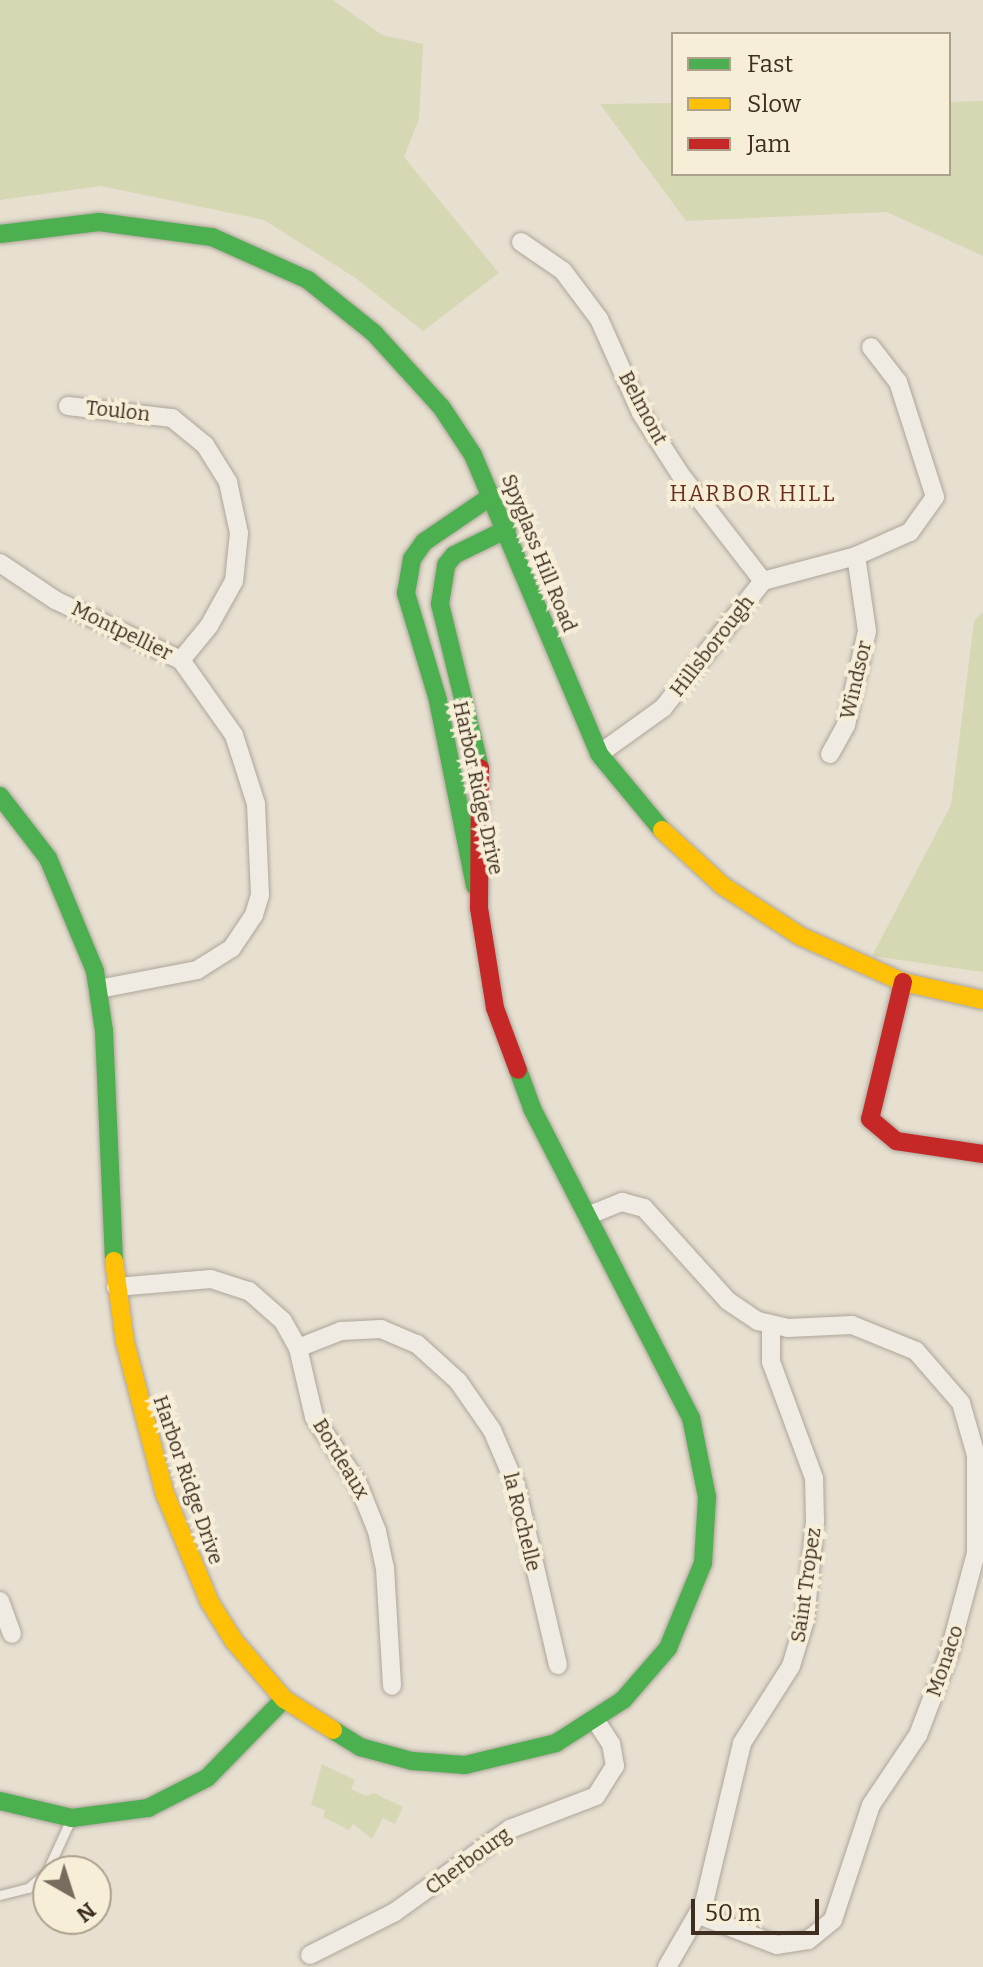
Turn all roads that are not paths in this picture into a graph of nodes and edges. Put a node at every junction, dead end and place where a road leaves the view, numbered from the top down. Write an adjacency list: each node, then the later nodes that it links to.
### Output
1 (0, 234): 5 (street, Spyglass Hill Road)
2 (521, 242): 9 (street, Belmont)
3 (871, 347): 7 (street, Hillsborough)
4 (68, 406): 12 (street, Toulon)
5 (493, 495): 6 (street, Spyglass Hill Road); 11 (street, Harbor Ridge Drive)
6 (507, 529): 10 (street, Harbor Ridge Drive); 13 (street, Spyglass Hill Road)
7 (856, 556): 9 (street, Hillsborough); 14 (street, Windsor)
8 (0, 563): 12 (street, Montpellier)
9 (763, 581): 13 (street, Hillsborough)
10 (440, 601): 11 (street); 16 (street, Harbor Ridge Drive)
11 (407, 602): 16 (street, Harbor Ridge Drive)
12 (181, 660): 18 (street, Montpellier)
13 (599, 754): 17 (street, Spyglass Hill Road)
14 (830, 754)
15 (0, 796): 18 (street, Harbor Ridge Drive)
16 (479, 896): 21 (street, Harbor Ridge Drive)
17 (903, 982): 19 (street, Spyglass Hill Road); 20 (street)
18 (98, 989): 22 (street, Harbor Ridge Drive)
19 (983, 1000)
20 (983, 1154)
21 (587, 1216): 23 (street); 30 (street, Harbor Ridge Drive)
22 (116, 1287): 24 (street, Bordeaux); 29 (street, Harbor Ridge Drive)
23 (771, 1325): 34 (street, Saint Tropez); 34 (street, Monaco)
24 (298, 1348): 27 (street, la Rochelle); 28 (street, Bordeaux)
25 (0, 1601): 26 (street)
26 (12, 1634)
27 (558, 1665)
28 (392, 1686)
29 (284, 1699): 30 (street, Harbor Ridge Drive); 32 (street)
30 (596, 1721): 35 (street, Cherbourg)
31 (0, 1801): 32 (street)
32 (72, 1818): 33 (lane)
33 (0, 1895)
34 (699, 1915): 36 (street, Saint Tropez)
35 (310, 1955)
36 (667, 1967)

